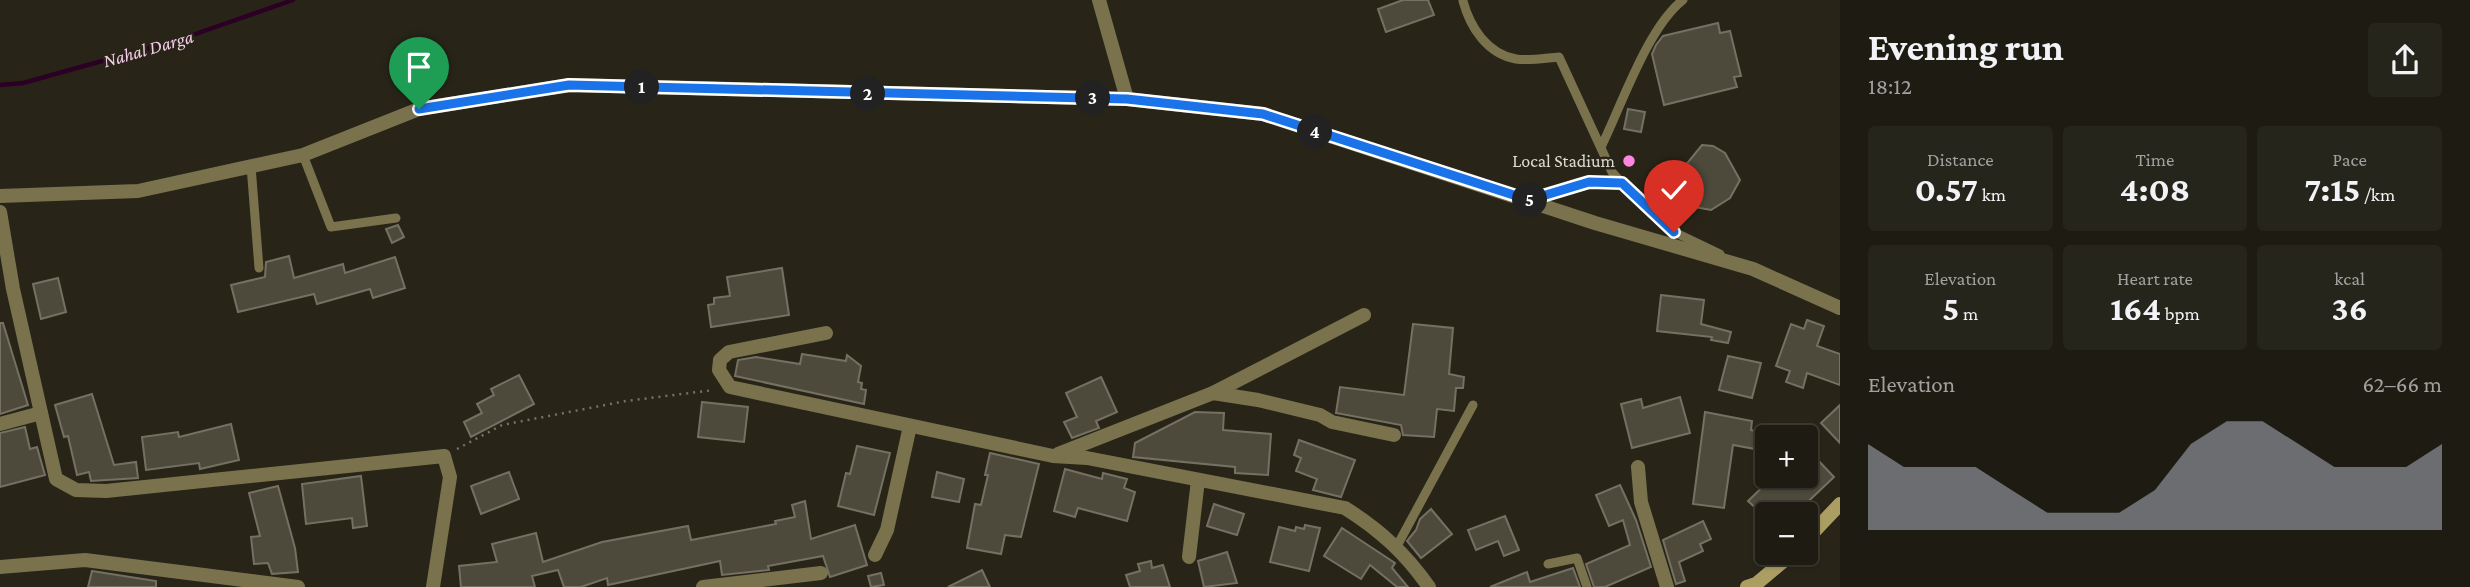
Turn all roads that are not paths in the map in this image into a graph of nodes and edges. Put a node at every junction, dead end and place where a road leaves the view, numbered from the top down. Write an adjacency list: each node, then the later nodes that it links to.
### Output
1 (1099, 0): 4 (street)
2 (1683, 0): 5 (lane)
3 (1463, 1): 5 (lane)
4 (1127, 99): 6 (street); 10 (street)
5 (1602, 145): 8 (lane)
6 (303, 155): 7 (street); 12 (lane)
7 (251, 166): 9 (street); 13 (lane)
8 (1622, 183): 10 (lane); 14 (lane)
9 (0, 196)
10 (1529, 200): 14 (street)
11 (0, 212): 20 (street)
12 (396, 219)
13 (259, 268)
14 (1754, 269): 15 (street)
15 (1840, 308)
16 (1364, 315): 18 (street)
17 (826, 334): 22 (street)
18 (1213, 393): 23 (street); 24 (street)
19 (1474, 405): 29 (lane)
20 (41, 413): 21 (street); 37 (street)
21 (0, 424)
22 (909, 426): 24 (street); 30 (street)
23 (1394, 435)
24 (1053, 456): 26 (street)
25 (1638, 467): 41 (street)
26 (1198, 480): 29 (street); 31 (street)
27 (1840, 504): 28 (main road)
28 (1818, 527)
29 (1397, 546): 39 (street)
30 (876, 555)
31 (1189, 557)
32 (1548, 564): 40 (lane)
33 (1779, 565): 42 (main road)
34 (0, 567): 36 (street)
35 (821, 573): 38 (street)
36 (298, 587)
37 (433, 587)
38 (703, 587)
39 (1429, 587)
40 (1587, 587)
41 (1667, 587)
42 (1747, 587)

